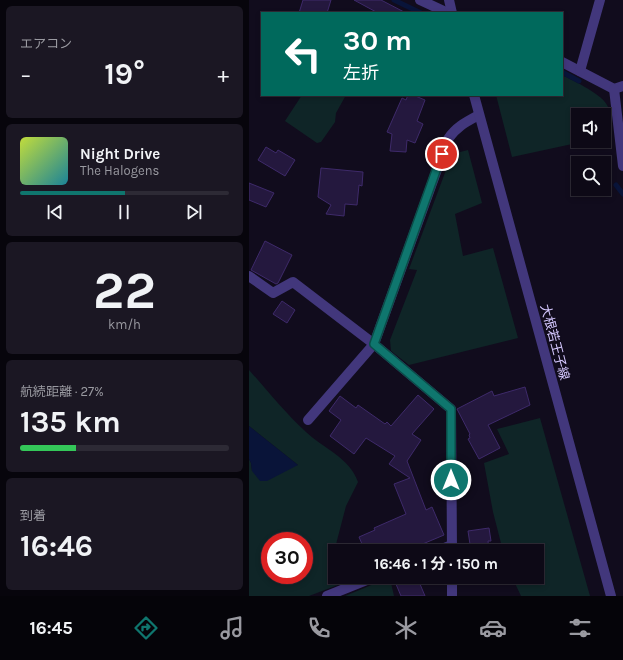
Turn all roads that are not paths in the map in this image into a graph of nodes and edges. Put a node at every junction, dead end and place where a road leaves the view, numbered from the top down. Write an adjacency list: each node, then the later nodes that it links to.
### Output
1 (420, 0): 4 (street)
2 (449, 0): 5 (street)
3 (600, 0): 7 (street)
4 (446, 12)
5 (452, 12)
6 (563, 62): 7 (street)
7 (580, 71): 8 (street)
8 (619, 87): 11 (street)
9 (474, 96): 10 (street, 大根若王子線)
10 (479, 114): 13 (street); 20 (street, 大根若王子線)
11 (623, 166)
12 (249, 276): 13 (street)
13 (374, 344): 14 (street); 15 (street)
14 (308, 420)
15 (452, 544)
16 (357, 584): 18 (street)
17 (452, 584): 19 (street)
18 (327, 596)
19 (452, 596)
20 (611, 596)

